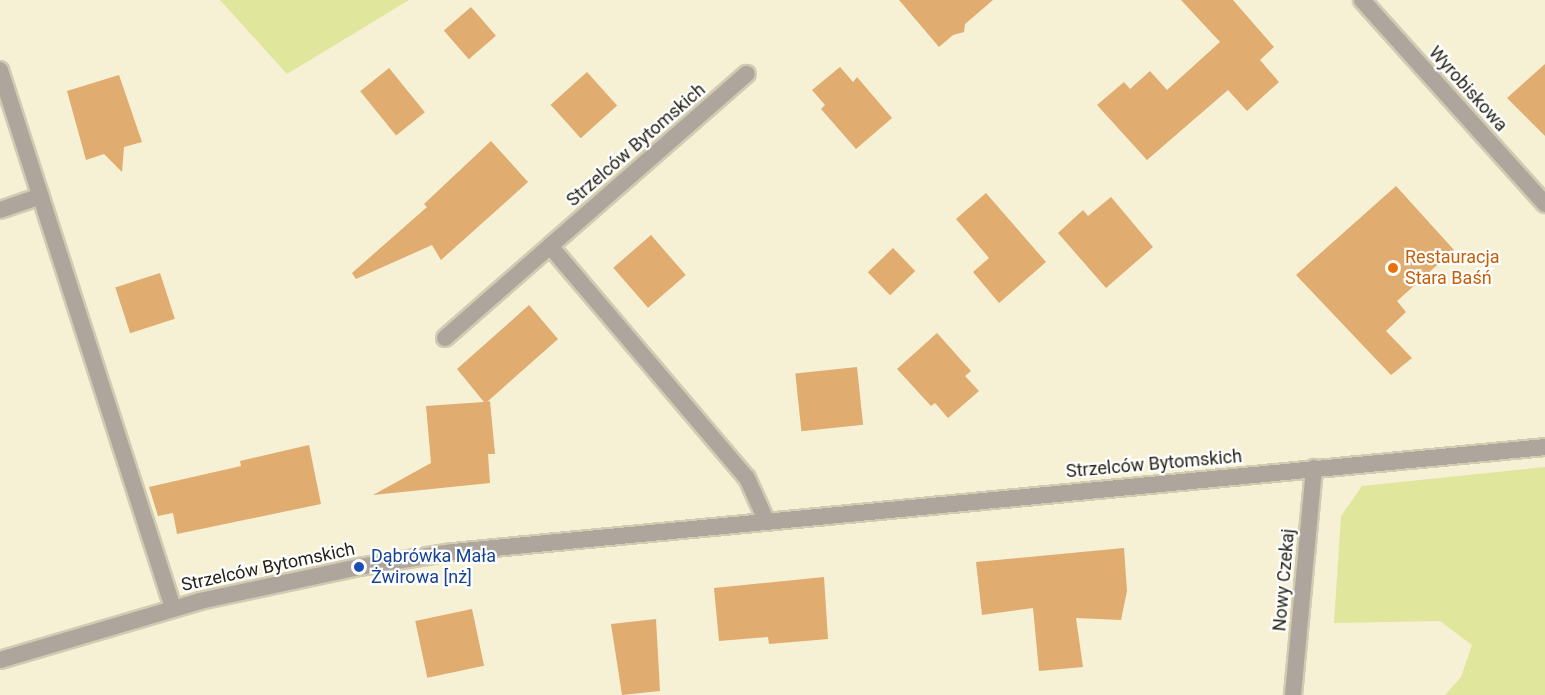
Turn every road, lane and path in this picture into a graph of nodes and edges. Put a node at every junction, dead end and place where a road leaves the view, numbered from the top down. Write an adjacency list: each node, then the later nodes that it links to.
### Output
1 (1362, 0): 5 (street, Wyrobiskowa)
2 (0, 70): 4 (street)
3 (747, 74): 7 (street, Strzelców Bytomskich)
4 (41, 196): 6 (street); 12 (street)
5 (1545, 204)
6 (0, 210)
7 (550, 246): 8 (street, Strzelców Bytomskich); 11 (street)
8 (445, 338)
9 (1545, 447): 10 (street, Strzelców Bytomskich)
10 (1314, 468): 11 (street, Strzelców Bytomskich); 14 (street, Nowy Czekaj)
11 (766, 520): 12 (street, Strzelców Bytomskich)
12 (173, 608): 13 (street, Strzelców Bytomskich)
13 (0, 660)
14 (1293, 695)

